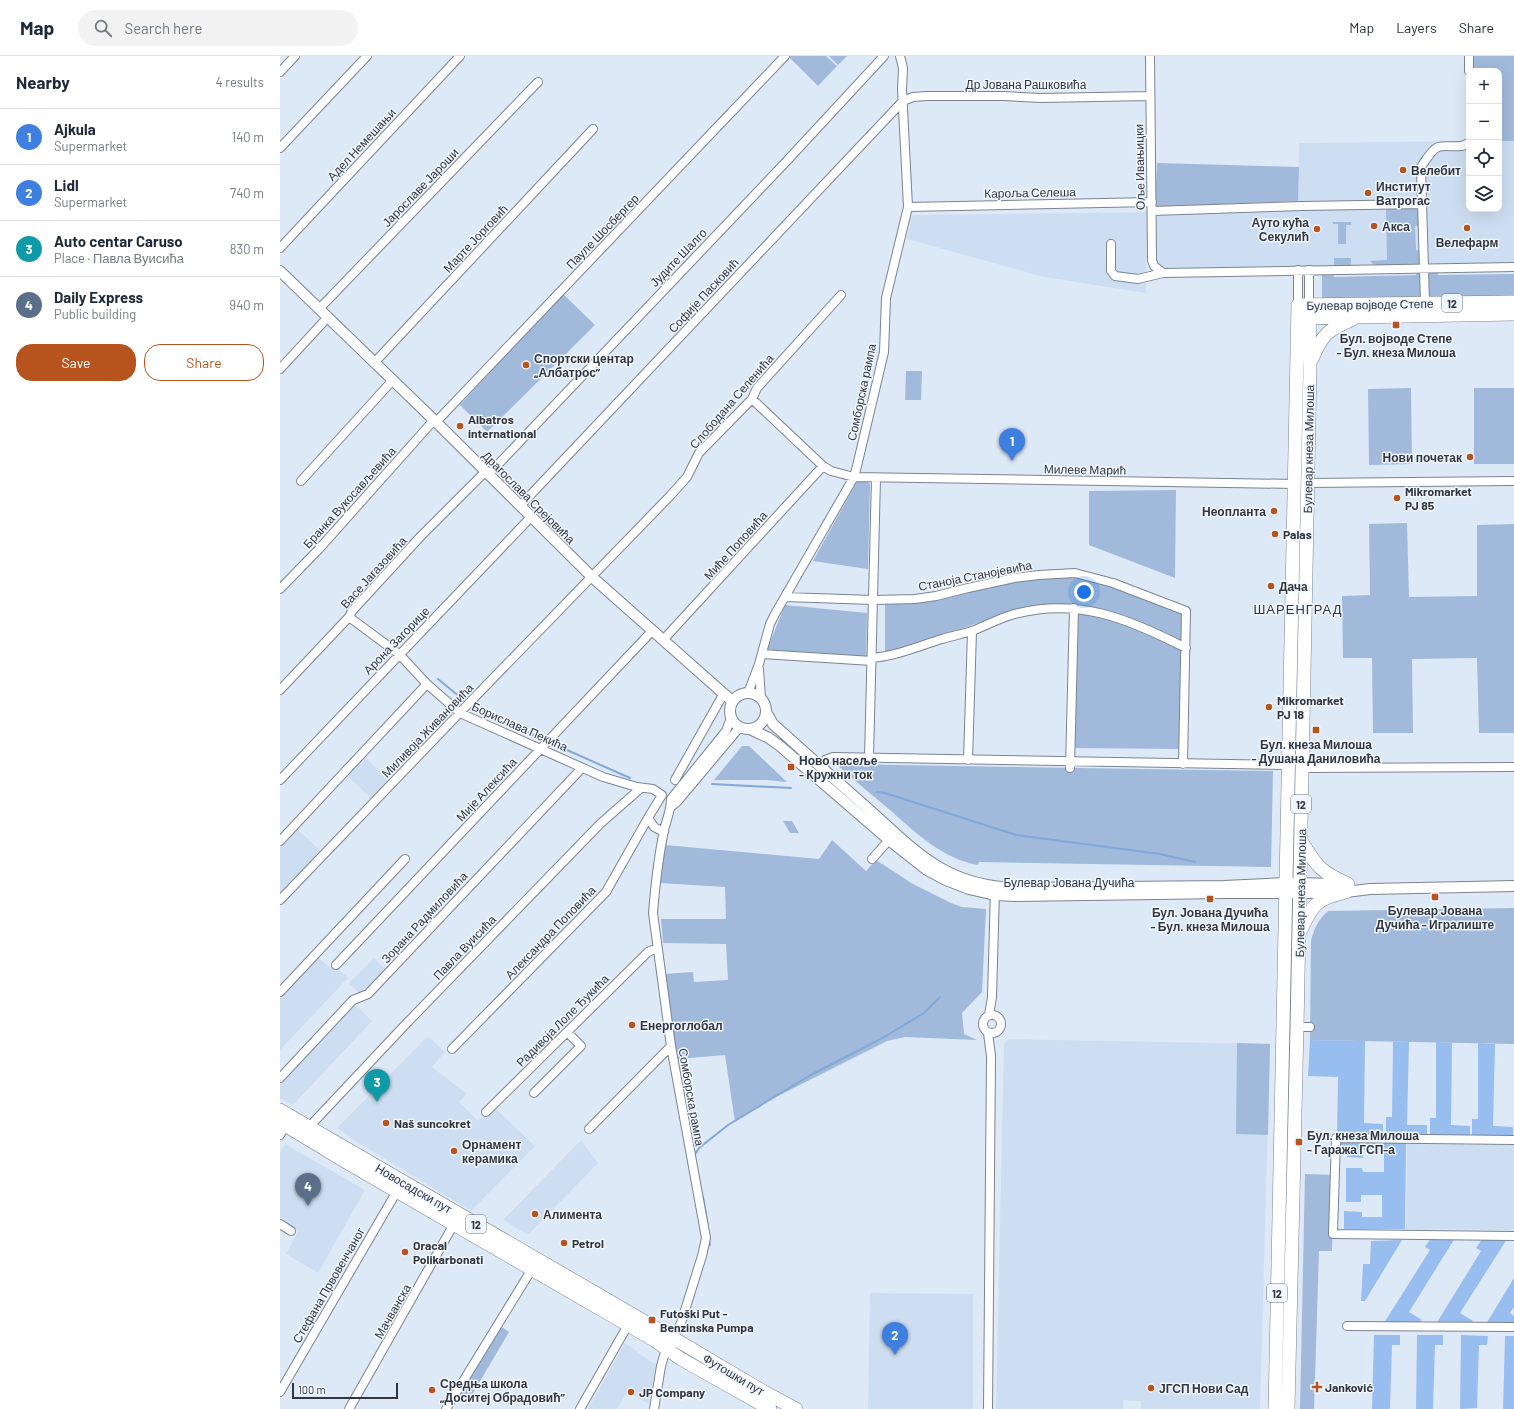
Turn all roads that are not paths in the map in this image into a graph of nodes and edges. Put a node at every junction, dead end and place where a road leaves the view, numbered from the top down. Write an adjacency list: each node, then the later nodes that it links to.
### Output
1 (295, 56): 10 (street)
2 (367, 56): 16 (street)
3 (460, 56): 22 (street, Адел Немешањи)
4 (785, 56): 42 (street, Пауле Шосбергер)
5 (884, 56): 44 (street, Јудите Шалго)
6 (900, 56): 13 (street, Сомборска рампа)
7 (1150, 56): 12 (street, Оље Ивањицки)
8 (1469, 56): 9 (street)
9 (1469, 68)
10 (280, 72)
11 (538, 82): 32 (street, Јарославе Јароши)
12 (1150, 96): 13 (street, Др Јована Рашковића); 17 (street, Оље Ивањицки)
13 (903, 101): 19 (street, Сомборска рампа); 51 (street, Софије Пасковић)
14 (593, 129): 37 (street, Марте Јорговић)
15 (1466, 144): 18 (street)
16 (280, 148)
17 (1152, 202): 19 (street, Кароља Селеша); 20 (street, Оље Ивањицки)
18 (1422, 204): 20 (street); 24 (street)
19 (908, 207): 45 (street, Сомборска рампа)
20 (1152, 212): 28 (street, Оље Ивањицки)
21 (1111, 244): 28 (street)
22 (280, 248)
23 (1514, 267): 24 (street)
24 (1423, 268): 26 (street); 31 (street)
25 (1298, 270): 26 (street); 28 (street); 33 (street)
26 (1309, 270): 33 (street)
27 (280, 271): 32 (street, Драгослава Срејовића)
28 (1163, 273)
29 (841, 296): 41 (street, Слободана Селенића)
30 (1514, 302): 31 (main road, Булевар војводе Степе / 12)
31 (1425, 303): 33 (main road, Булевар војводе Степе / 12)
32 (319, 309): 35 (street, Драгослава Срејовића)
33 (1303, 312): 36 (main road, Булевар војводе Степе); 38 (main road, Булевар кнеза Милоша); 50 (main road, Булевар кнеза Милоша / 12)
34 (1514, 314): 36 (main road, Булевар војводе Степе / 12)
35 (328, 317): 37 (street, Драгослава Срејовића); 39 (street)
36 (1358, 317): 38 (main road, 12)
37 (374, 363): 40 (street, Драгослава Срејовића)
38 (1310, 366): 49 (main road, Булевар кнеза Милоша / 12)
39 (280, 369)
40 (392, 381): 42 (street, Драгослава Срејовића); 47 (street)
41 (752, 399): 43 (street, Милеве Марић); 53 (street, Слободана Селенића)
42 (435, 421): 44 (street, Драгослава Срејовића); 54 (street, Бранка Вукосављевића)
43 (823, 466): 45 (street, Милеве Марић); 61 (street, Миће Поповића)
44 (487, 473): 51 (street, Драгослава Срејовића); 58 (street, Васе Јагазовића)
45 (854, 477): 46 (street, Милеве Марић); 55 (street, Сомборска рампа)
46 (876, 478): 50 (street, Милеве Марић); 56 (street)
47 (302, 480)
48 (1514, 481): 49 (street)
49 (1307, 483): 87 (main road, Булевар кнеза Милоша / 12)
50 (1294, 484): 84 (main road, Булевар кнеза Милоша / 12)
51 (520, 506): 52 (street, Драгослава Срејовића)
52 (531, 517): 53 (street, Драгослава Срејовића); 63 (street, Арона Загорице)
53 (592, 577): 59 (street, Драгослава Срејовића); 73 (street, Миливоја Живановића)
54 (280, 590)
55 (785, 597): 56 (street, Станоја Станојевића); 64 (street, Сомборска рампа)
56 (873, 600): 62 (street, Станоја Станојевића); 65 (street)
57 (1074, 608): 60 (street); 62 (street); 83 (street)
58 (349, 617): 63 (street, Борислава Пекића); 68 (street, Васе Јагазовића)
59 (653, 630): 61 (street, Драгослава Срејовића); 77 (street, Мије Алексића)
60 (972, 631): 65 (street); 81 (street)
61 (664, 639): 70 (street, Драгослава Срејовића)
62 (1186, 648): 82 (street)
63 (399, 654): 67 (street, Борислава Пекића); 89 (street, Арона Загорице)
64 (762, 654): 65 (street); 66 (street, Сомборска рампа)
65 (872, 659): 79 (street)
66 (759, 664): 69 (street, Сомборска рампа); 71 (street, Сомборска рампа)
67 (427, 684): 73 (street, Борислава Пекића); 95 (street)
68 (280, 690)
69 (748, 692): 71 (street); 72 (street)
70 (724, 693): 72 (street, Драгослава Срејовића); 90 (street)
71 (761, 698): 74 (street)
72 (732, 701): 75 (street)
73 (466, 707): 77 (street, Борислава Пекића); 105 (street, Миливоја Живановића)
74 (766, 712): 76 (street); 78 (street, Булевар Јована Дучића)
75 (731, 718): 76 (street); 92 (street, Сомборска рампа)
76 (745, 728): 92 (street, Сомборска рампа); 96 (street, Булевар Јована Дучића)
77 (546, 744): 86 (street, Борислава Пекића); 108 (street, Мије Алексића)
78 (805, 753): 80 (street); 88 (street, Булевар Јована Дучића)
79 (870, 758): 80 (street); 81 (street)
80 (828, 759): 88 (street)
81 (968, 760): 83 (street)
82 (1183, 764): 83 (street); 84 (street)
83 (1070, 765)
84 (1289, 765): 101 (main road, Булевар кнеза Милоша / 12)
85 (1514, 766): 87 (street)
86 (582, 768): 91 (street, Борислава Пекића); 117 (street, Зорана Радмиловића)
87 (1302, 768): 97 (main road, Булевар кнеза Милоша / 12)
88 (824, 770): 104 (street, Булевар Јована Дучића)
89 (280, 780)
90 (675, 780)
91 (641, 788): 93 (street, Борислава Пекића); 121 (street, Павла Вуисића)
92 (671, 808): 94 (street, Сомборска рампа)
93 (648, 818): 94 (street); 116 (street, Александра Поповића)
94 (664, 832): 107 (street, Сомборска рампа)
95 (280, 840)
96 (889, 840): 99 (street); 104 (street, Булевар Јована Дучића)
97 (1301, 840): 102 (main road, Булевар кнеза Милоша / 12); 103 (main road)
98 (405, 859): 109 (street)
99 (872, 859)
100 (1514, 886): 103 (street, Булевар Јована Дучића)
101 (1286, 888): 102 (street, Булевар Јована Дучића); 104 (street, Булевар Јована Дучића); 124 (main road, Булевар кнеза Милоша / 12)
102 (1300, 888): 103 (street, Булевар Јована Дучића); 106 (main road, Булевар кнеза Милоша / 12)
103 (1347, 888): 106 (main road)
104 (995, 891): 110 (street)
105 (280, 900)
106 (1299, 936): 111 (main road, Булевар кнеза Милоша / 12)
107 (657, 948): 113 (street, Радивоја Лоле Ђукића); 115 (street, Сомборска рампа)
108 (336, 964)
109 (280, 992)
110 (992, 1015): 114 (street); 114 (street)
111 (1297, 1027): 112 (street); 124 (main road, Булевар кнеза Милоша / 12)
112 (1310, 1027)
113 (567, 1032): 118 (street); 119 (street, Радивоја Лоле Ђукића)
114 (992, 1033): 142 (street)
115 (671, 1046): 122 (street); 134 (street, Сомборска рампа)
116 (452, 1049)
117 (280, 1078)
118 (534, 1093)
119 (486, 1112)
120 (283, 1122): 121 (main road, Новосадски пут / 12); 125 (main road, Новосадски пут / 12)
121 (309, 1127): 134 (main road, Новосадски пут / 12)
122 (589, 1129)
123 (1514, 1140): 129 (street)
124 (1287, 1177): 143 (main road, Булевар кнеза Милоша / 12); 144 (main road, Булевар кнеза Милоша / 12)
125 (397, 1190): 127 (main road, Новосадски пут / 12); 135 (street, Стефана Првовенчаног)
126 (280, 1224): 128 (street)
127 (454, 1224): 130 (main road, Новосадски пут / 12); 136 (street, Мачванска)
128 (291, 1231)
129 (1514, 1236)
130 (532, 1269): 131 (main road, Новосадски пут / 12); 137 (street)
131 (628, 1325): 134 (main road, Новосадски пут / 12); 138 (street)
132 (1347, 1326): 133 (street)
133 (1514, 1327)
134 (669, 1343): 139 (street, Сомборска рампа); 140 (main road, Футошки пут / 12); 141 (main road, Футошки пут / 12)
135 (280, 1392)
136 (350, 1409)
137 (446, 1409)
138 (580, 1409)
139 (654, 1409)
140 (770, 1409)
141 (796, 1409)
142 (988, 1409)
143 (1275, 1409)
144 (1288, 1409)

